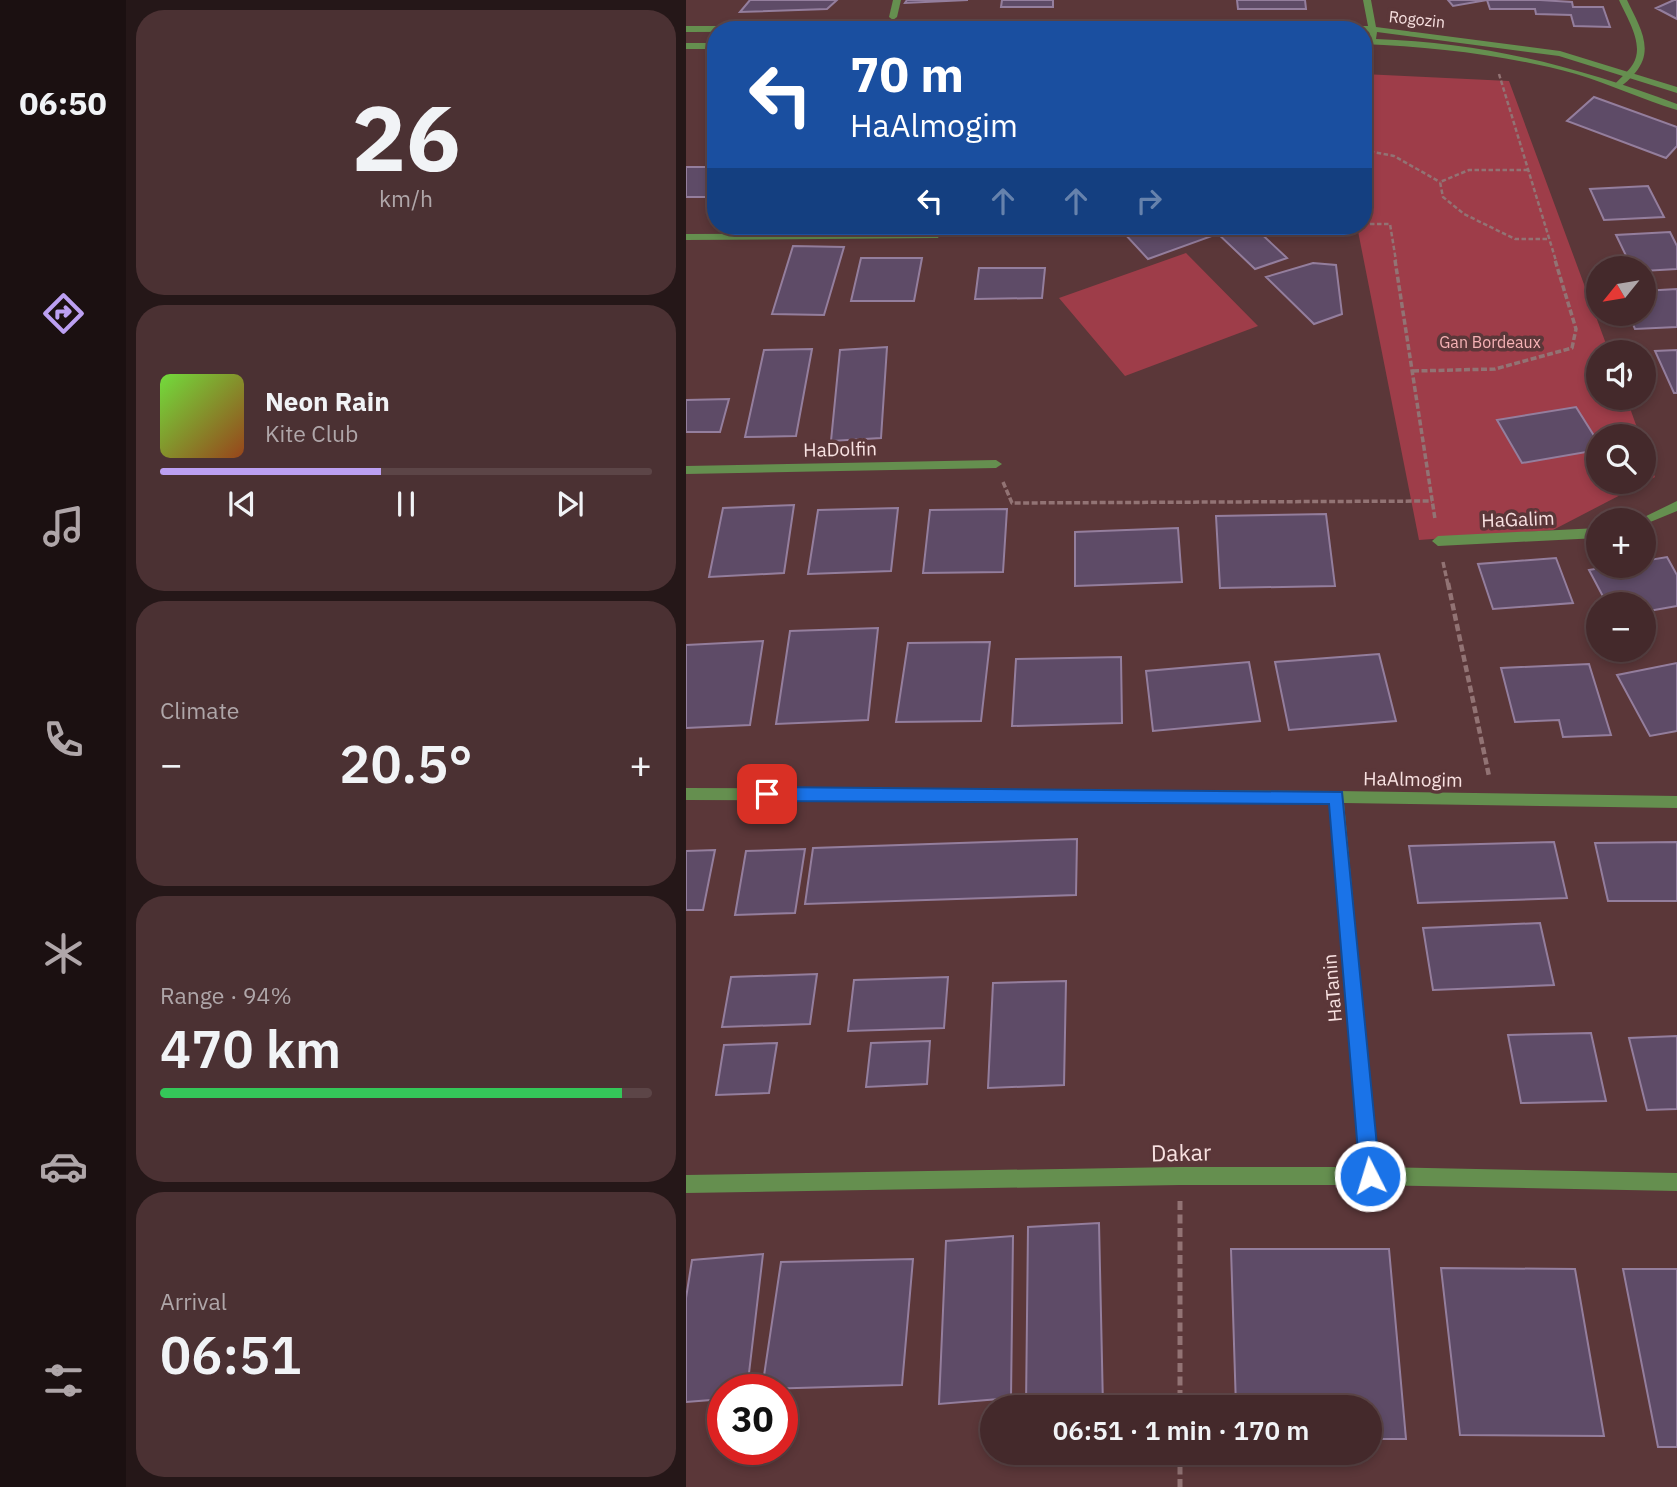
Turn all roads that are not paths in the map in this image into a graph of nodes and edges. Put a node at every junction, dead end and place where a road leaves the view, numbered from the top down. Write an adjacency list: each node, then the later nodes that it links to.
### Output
1 (897, 0): 4 (street)
2 (1367, 0): 5 (street)
3 (1623, 0): 13 (street)
4 (892, 17)
5 (1371, 21)
6 (1372, 24): 9 (street)
7 (686, 29): 8 (street, Rogozin)
8 (707, 29)
9 (1373, 29): 10 (street); 13 (street, Rogozin)
10 (1375, 41): 14 (street, Rogozin)
11 (686, 46): 12 (street)
12 (707, 46)
13 (1629, 73): 14 (street); 15 (street, Rogozin)
14 (1618, 85): 16 (street, Rogozin)
15 (1677, 90)
16 (1677, 107)
17 (934, 236): 18 (street)
18 (686, 237)
19 (996, 464): 20 (street, HaDolfin)
20 (686, 470)
21 (1677, 505): 22 (street)
22 (1656, 516)
23 (1586, 534): 24 (street, HaGalim)
24 (1438, 541)
25 (686, 794): 26 (street, HaAlmogim)
26 (1336, 797): 27 (street, HaAlmogim); 28 (street, HaTanin)
27 (1677, 803)
28 (1370, 1176): 29 (street, Dakar); 30 (street, Dakar)
29 (1677, 1182)
30 (686, 1184)

